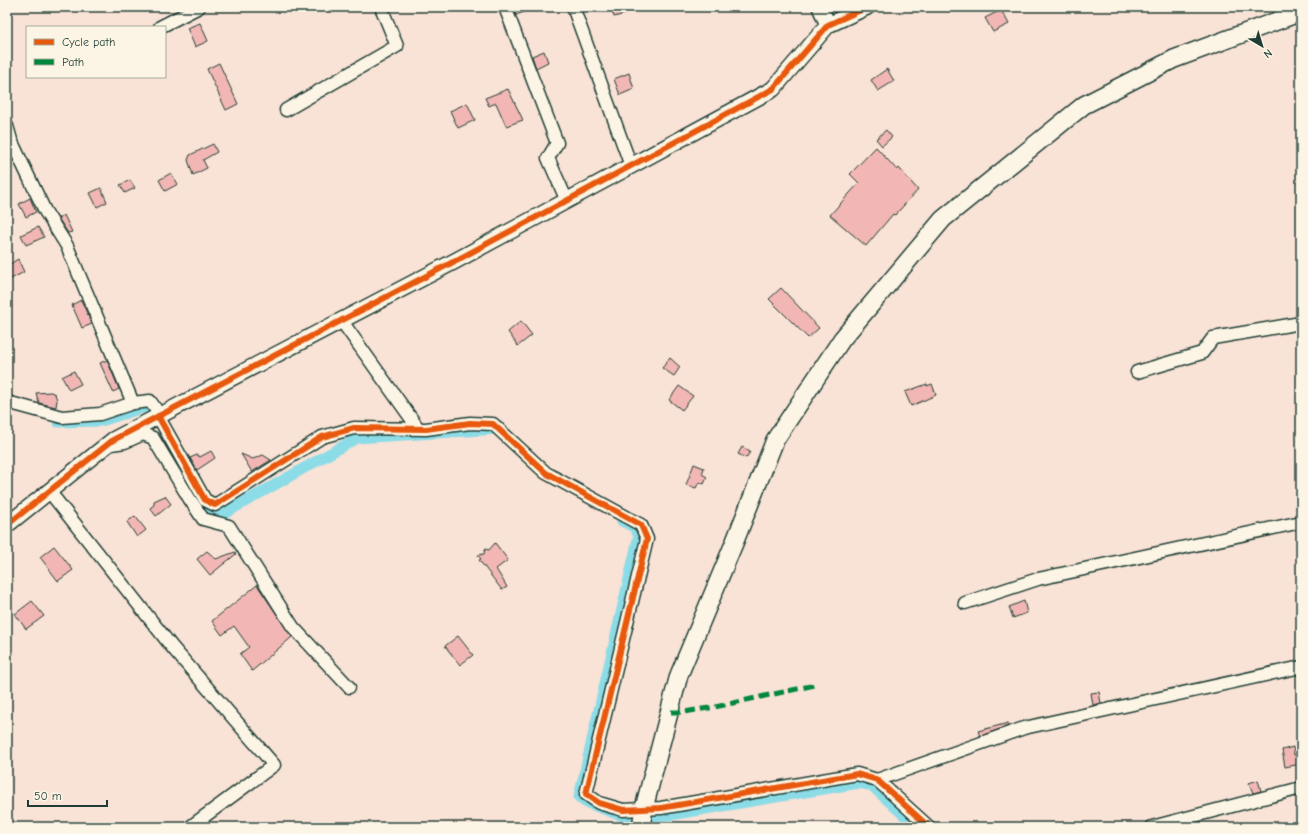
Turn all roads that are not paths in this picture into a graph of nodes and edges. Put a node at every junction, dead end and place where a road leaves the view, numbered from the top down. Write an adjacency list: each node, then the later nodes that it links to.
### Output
1 (199, 7): 9 (street)
2 (381, 7): 10 (street)
3 (505, 7): 13 (street)
4 (573, 7): 12 (street)
5 (820, 7): 8 (street)
6 (867, 7): 8 (street)
7 (1301, 12): 30 (main road)
8 (828, 25): 12 (street)
9 (162, 26)
10 (286, 110)
11 (8, 133): 18 (street)
12 (631, 166): 13 (street)
13 (567, 201): 14 (street)
14 (341, 320): 19 (street); 20 (street)
15 (1301, 323): 16 (street)
16 (1137, 372)
17 (7, 402): 18 (street)
18 (132, 402): 19 (street)
19 (159, 415): 20 (street); 21 (street)
20 (418, 428): 30 (street)
21 (108, 444): 22 (street); 27 (street)
22 (49, 491): 24 (street); 31 (street)
23 (1301, 522): 25 (street)
24 (7, 525)
25 (965, 603)
26 (1301, 667): 28 (street)
27 (349, 688)
28 (877, 780): 30 (street); 33 (street)
29 (1301, 788): 34 (street)
30 (644, 808): 32 (main road)
31 (190, 827)
32 (641, 827)
33 (929, 827)
34 (1152, 827)

